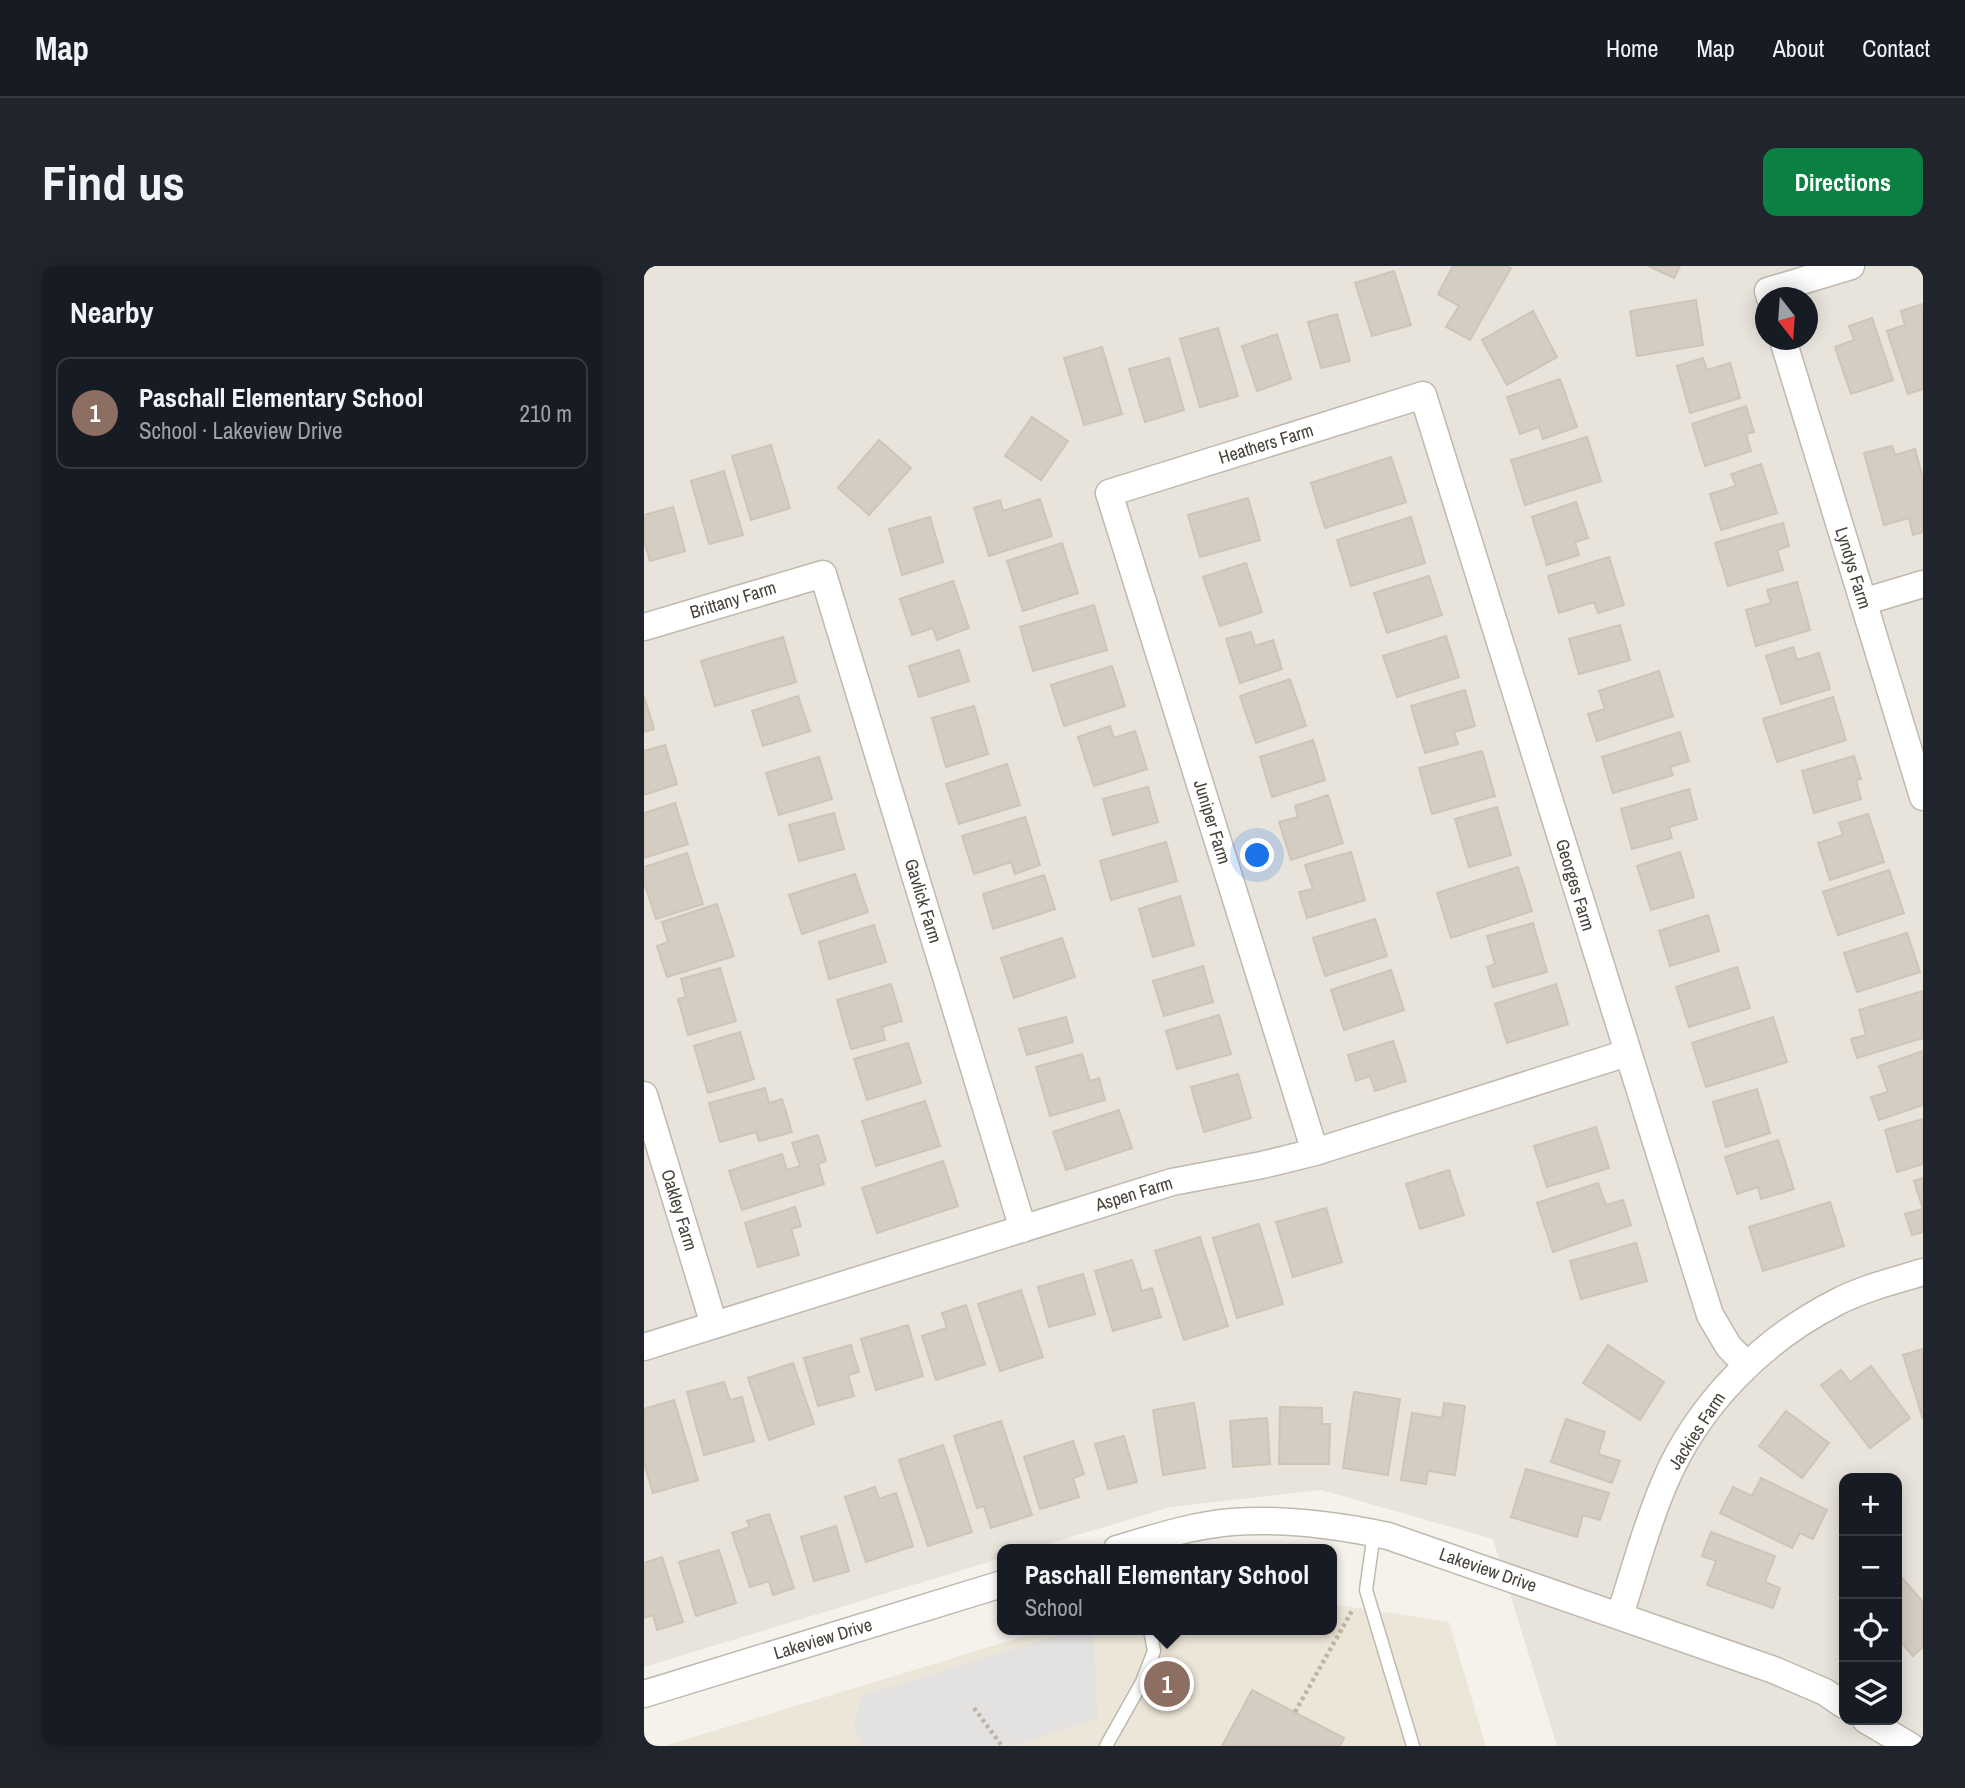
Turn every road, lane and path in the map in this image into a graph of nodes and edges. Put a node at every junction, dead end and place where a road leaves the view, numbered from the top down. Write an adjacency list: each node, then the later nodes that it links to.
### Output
1 (1851, 266): 2 (street)
2 (1790, 287)
3 (1786, 350): 8 (street, Lyndys Farm)
4 (1423, 395): 5 (street, Heathers Farm); 11 (street, Georges Farm)
5 (1109, 493): 13 (street, Juniper Farm)
6 (822, 574): 9 (street, Brittany Farm); 14 (street, Gavlick Farm)
7 (1923, 584): 8 (street)
8 (1863, 603): 10 (street, Lyndys Farm)
9 (644, 627)
10 (1923, 797)
11 (1627, 1053): 13 (street, Aspen Farm); 18 (street, Georges Farm)
12 (644, 1095): 16 (street, Oakley Farm)
13 (1315, 1152): 14 (street, Aspen Farm)
14 (1023, 1229): 16 (street, Aspen Farm)
15 (1923, 1272): 18 (street, Jackies Farm)
16 (714, 1325): 17 (street, Aspen Farm)
17 (644, 1347)
18 (1747, 1365): 23 (street, Jackies Farm)
19 (1374, 1533): 20 (street, Lakeview Drive); 23 (street, Lakeview Drive); 32 (lane)
20 (1137, 1544)
21 (997, 1586): 25 (street, Lakeview Drive)
22 (1353, 1609): 28 (path)
23 (1620, 1615): 26 (street, Lakeview Drive)
24 (1151, 1635): 31 (lane)
25 (644, 1694)
26 (1839, 1702)
27 (974, 1708): 30 (path)
28 (1295, 1712)
29 (1874, 1725): 33 (street)
30 (1002, 1746)
31 (1106, 1746)
32 (1413, 1746)
33 (1910, 1746)

